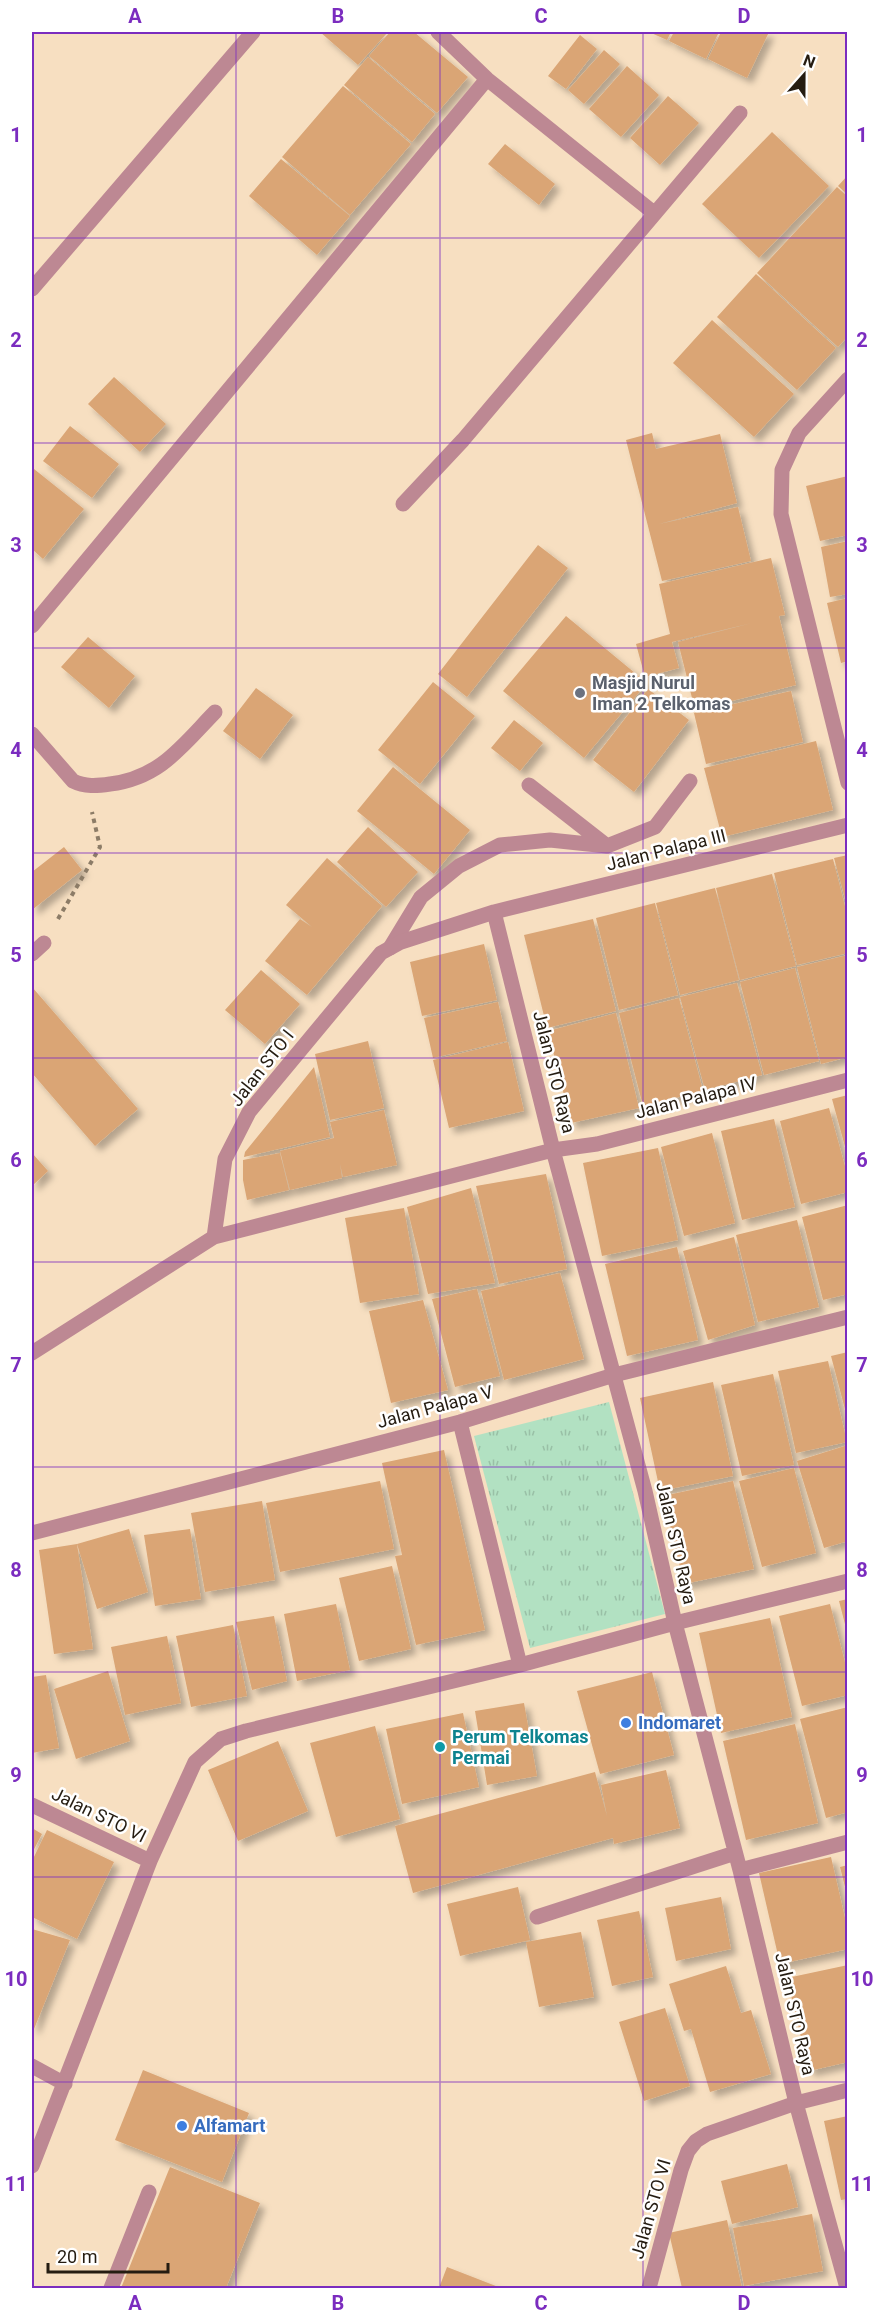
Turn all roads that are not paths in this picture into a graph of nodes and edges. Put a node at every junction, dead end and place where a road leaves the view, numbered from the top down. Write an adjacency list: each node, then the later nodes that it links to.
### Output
1 (253, 32): 6 (street)
2 (438, 32): 3 (street)
3 (487, 78): 5 (street); 9 (street)
4 (740, 113): 5 (street)
5 (654, 213): 8 (street)
6 (32, 289)
7 (848, 379): 13 (street)
8 (404, 504)
9 (32, 626)
10 (215, 712): 11 (street)
11 (32, 734)
12 (690, 781): 16 (street)
13 (848, 783)
14 (529, 784): 16 (street)
15 (848, 825): 17 (street, Jalan Palapa III)
16 (607, 846): 19 (street)
17 (494, 912): 19 (street); 22 (street, Jalan STO Raya)
18 (44, 942): 20 (street)
19 (390, 948): 23 (street, Jalan STO I)
20 (32, 954)
21 (848, 1080): 22 (street, Jalan Palapa IV)
22 (553, 1150): 23 (street, Jalan Palapa IV); 26 (street, Jalan STO Raya)
23 (214, 1237): 25 (street, Jalan Palapa IV)
24 (848, 1317): 26 (street, Jalan Palapa V)
25 (32, 1353)
26 (614, 1375): 27 (street, Jalan Palapa V); 30 (street, Jalan STO Raya)
27 (460, 1422): 28 (street, Jalan Palapa V); 31 (street)
28 (32, 1533)
29 (848, 1581): 30 (street)
30 (675, 1623): 31 (street); 34 (street, Jalan STO Raya)
31 (520, 1665): 35 (street)
32 (32, 1805): 35 (street, Jalan STO VI)
33 (848, 1842): 36 (street)
34 (735, 1853): 36 (street, Jalan STO Raya); 37 (street)
35 (150, 1861): 39 (street)
36 (740, 1870): 41 (street, Jalan STO Raya)
37 (537, 1917)
38 (32, 2066): 39 (street)
39 (65, 2084): 42 (street)
40 (848, 2090): 41 (street, Jalan STO VI)
41 (796, 2103): 45 (street, Jalan STO VI); 46 (street, Jalan STO Raya)
42 (32, 2166)
43 (148, 2192): 44 (street)
44 (111, 2289)
45 (649, 2289)
46 (847, 2289)

